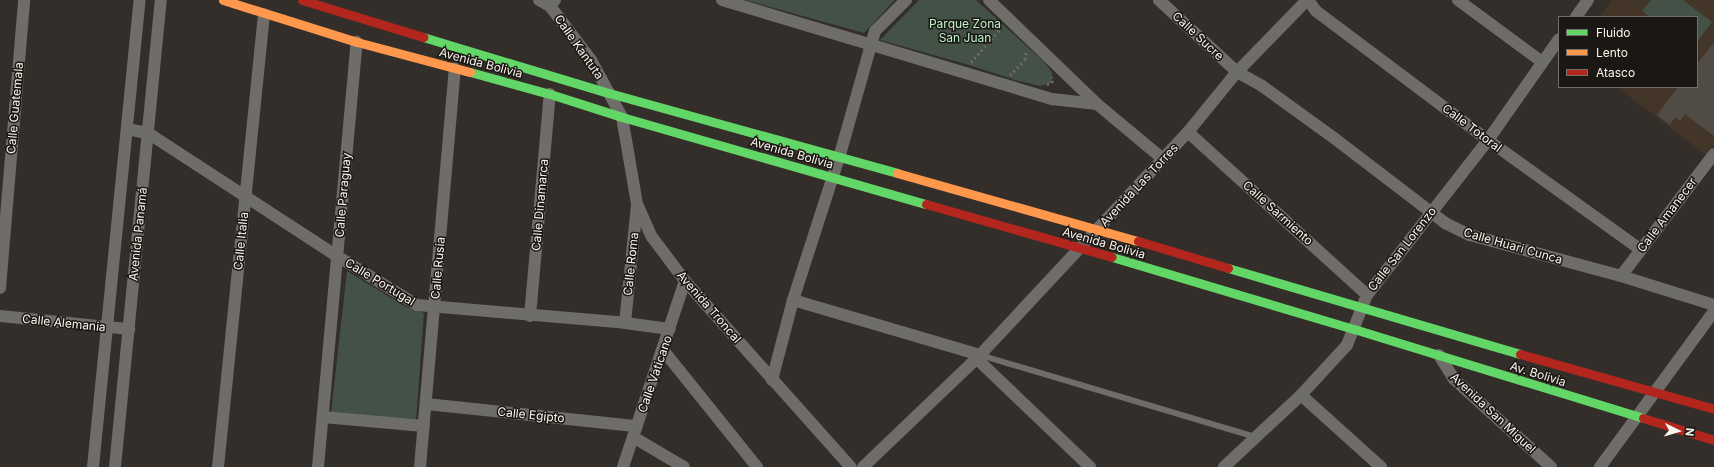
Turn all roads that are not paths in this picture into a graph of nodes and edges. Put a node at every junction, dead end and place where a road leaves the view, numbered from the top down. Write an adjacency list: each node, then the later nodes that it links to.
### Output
1 (24, 0): 44 (street, Calle Guatemala)
2 (140, 0): 27 (street)
3 (161, 0): 29 (street, Avenida Panamá)
4 (223, 0): 15 (street, Avenida Bolivia)
5 (302, 0): 23 (street, Avenida Bolivia)
6 (539, 0): 14 (street)
7 (722, 0): 19 (street)
8 (906, 0): 19 (street)
9 (989, 0): 25 (street)
10 (1159, 0): 22 (street, Calle Sucre)
11 (1308, 0): 22 (street, Avenida Las Torres); 30 (street, Calle Totoral)
12 (1458, 0): 20 (street)
13 (1588, 0): 16 (street)
14 (553, 3): 23 (street, Calle Kantuta)
15 (264, 14): 18 (street, Avenida Bolivia); 35 (street, Calle Italia)
16 (1577, 16)
17 (1558, 40): 20 (street, Calle San Lorenzo)
18 (357, 42): 21 (street, Avenida Bolivia); 41 (street, Calle Paraguay)
19 (870, 44): 25 (street); 32 (street)
20 (1542, 62): 30 (street, Calle San Lorenzo)
21 (455, 69): 24 (street, Avenida Bolivia); 48 (street, Calle Rusia)
22 (1237, 72): 28 (street, Avenida Las Torres); 37 (street, Calle Huari Cunca)
23 (609, 93): 26 (street, Calle Kantuta); 32 (street, Avenida Bolivia)
24 (550, 94): 26 (street, Avenida Bolivia); 52 (street, Calle Dinamarca)
25 (1097, 104): 33 (street)
26 (622, 117): 34 (street, Avenida Bolivia); 36 (street, Avenida Troncal)
27 (127, 129): 29 (street, Calle Portugal); 54 (street)
28 (1188, 132): 33 (street, Avenida Las Torres); 45 (street, Calle Sarmiento)
29 (148, 133): 35 (street, Calle Portugal); 56 (street, Avenida Panamá)
30 (1488, 140): 37 (street, Calle San Lorenzo); 40 (street, Calle Totoral)
31 (1714, 154): 40 (street, Calle Amanecer)
32 (839, 158): 34 (street); 38 (street, Avenida Bolivia)
33 (1163, 159): 38 (street, Avenida Las Torres)
34 (833, 177): 39 (street, Avenida Bolivia); 46 (street)
35 (246, 196): 41 (street, Calle Portugal); 74 (street, Calle Italia)
36 (637, 204): 43 (street, Avenida Troncal); 53 (street, Calle Roma)
37 (1430, 213): 42 (street, Calle Huari Cunca); 45 (street, Calle San Lorenzo)
38 (1099, 229): 39 (street, Avenida Las Torres); 49 (street, Avenida Bolivia)
39 (1080, 248): 55 (street, Avenida Bolivia); 59 (street, Avenida Las Torres)
40 (1641, 250): 42 (street, Calle Amanecer)
41 (337, 256): 48 (street, Calle Portugal); 67 (street, Calle Paraguay)
42 (1621, 276): 47 (street, Calle Huari Cunca)
43 (685, 281): 57 (street, Calle Vaticano); 61 (street, Avenida Troncal)
44 (0, 288)
45 (1367, 295): 49 (street, Calle San Lorenzo)
46 (793, 300): 59 (street); 61 (street)
47 (1714, 305)
48 (434, 307): 52 (street, Calle Portugal); 64 (street, Calle Rusia)
49 (1362, 309): 55 (street, Calle San Lorenzo); 62 (street, Av. Bolivia)
50 (1714, 311): 62 (street)
51 (0, 316): 54 (street, Calle Alemania)
52 (530, 316): 53 (street, Calle Portugal)
53 (625, 323): 57 (street, Calle Portugal)
54 (107, 327): 56 (street, Calle Alemania); 72 (street)
55 (1354, 329): 60 (street, Av. Bolivia); 63 (street, Calle San Lorenzo)
56 (129, 330): 73 (street, Avenida Panamá)
57 (670, 330): 58 (street, Calle Vaticano)
58 (663, 350): 69 (street, Calle Vaticano); 79 (street)
59 (978, 356): 70 (lane); 81 (street, Avenida Las Torres); 82 (street)
60 (1439, 356): 66 (street, Av. Bolivia); 85 (street, Avenida San Miguel)
61 (772, 380): 80 (street, Avenida Troncal)
62 (1654, 392): 65 (street, Av. Bolivia); 66 (street)
63 (1301, 395): 70 (street, Calle San Lorenzo); 84 (street)
64 (426, 404): 68 (street, Calle Rusia); 69 (street, Calle Egipto)
65 (1714, 409)
66 (1635, 416): 71 (street, Av. Bolivia); 86 (street)
67 (323, 417): 68 (street); 75 (street, Calle Paraguay)
68 (424, 426): 76 (street, Calle Rusia)
69 (635, 431): 77 (street, Calle Vaticano); 78 (street)
70 (1255, 437): 83 (street, Calle San Lorenzo)
71 (1714, 440)
72 (93, 467)
73 (115, 467)
74 (218, 467)
75 (318, 467)
76 (420, 467)
77 (623, 467)
78 (684, 467)
79 (757, 467)
80 (851, 467)
81 (863, 467)
82 (1090, 467)
83 (1224, 467)
84 (1381, 467)
85 (1551, 467)
86 (1600, 467)

